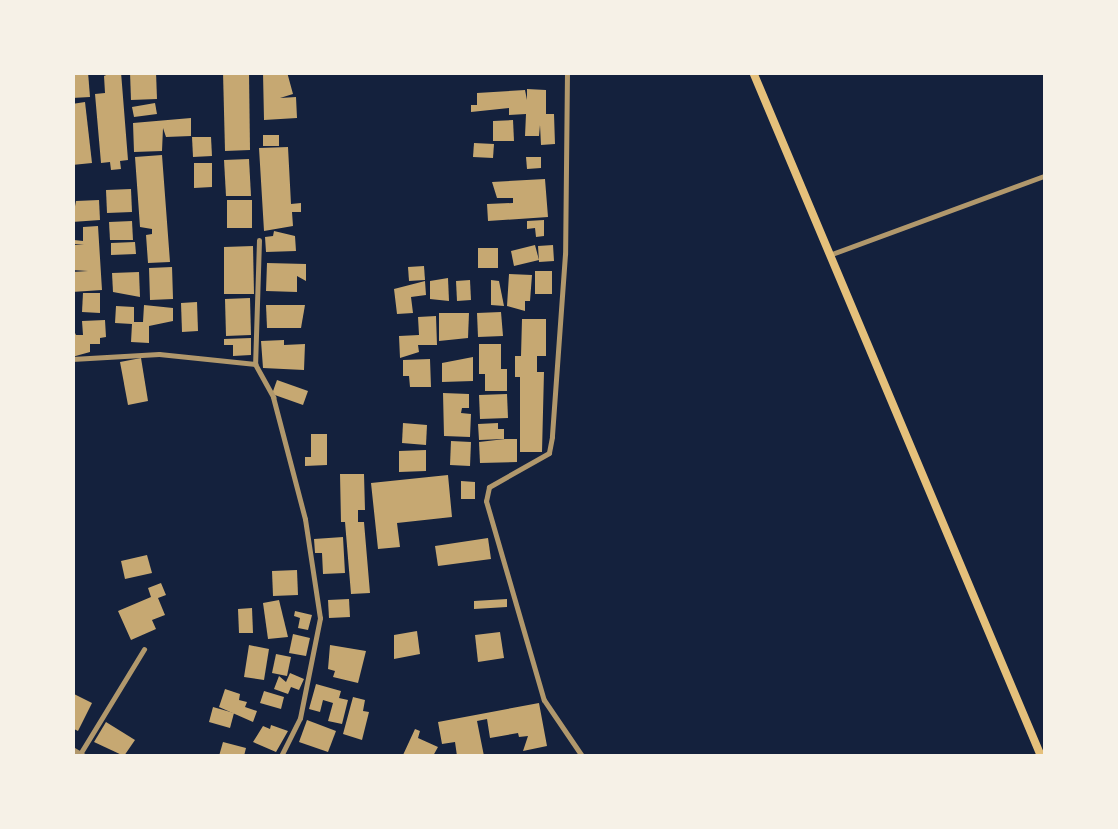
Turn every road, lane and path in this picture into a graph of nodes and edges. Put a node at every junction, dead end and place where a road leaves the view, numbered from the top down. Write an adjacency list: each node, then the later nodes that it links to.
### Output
1 (567, 72): 11 (street)
2 (752, 72): 5 (main road)
3 (1046, 175): 5 (street)
4 (259, 240): 7 (street)
5 (830, 256): 12 (main road)
6 (72, 359): 7 (street)
7 (255, 364): 10 (street)
8 (144, 649): 9 (street)
9 (79, 753)
10 (280, 756)
11 (582, 756)
12 (1041, 756)

